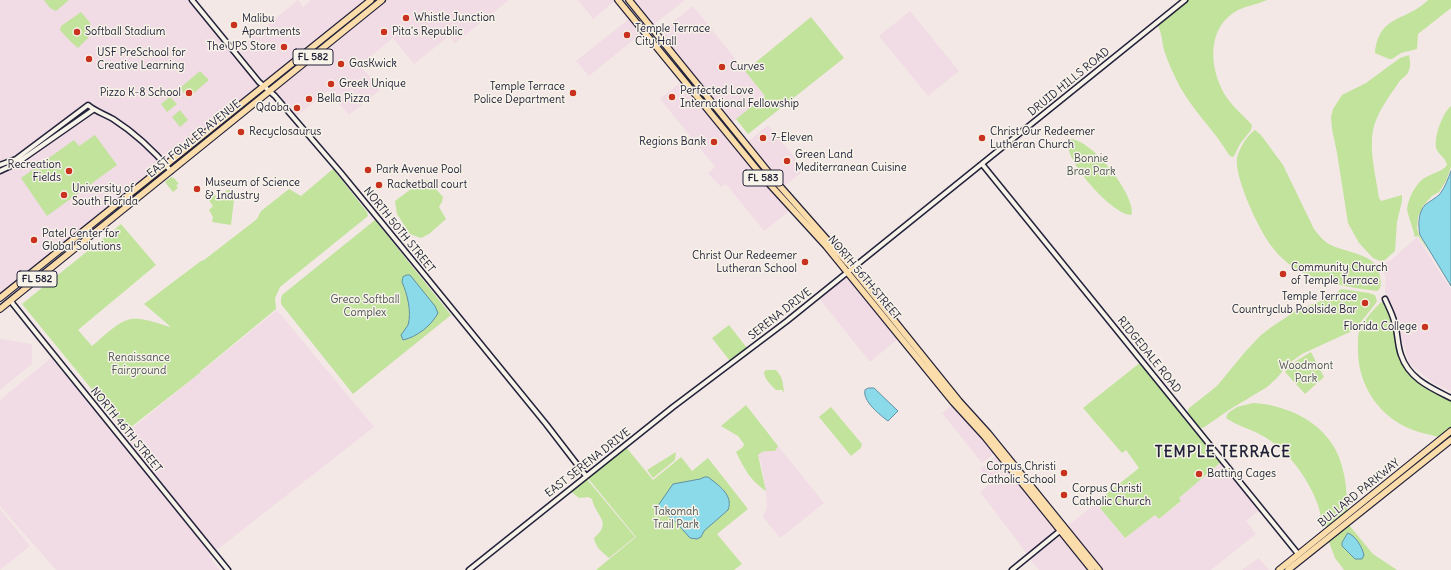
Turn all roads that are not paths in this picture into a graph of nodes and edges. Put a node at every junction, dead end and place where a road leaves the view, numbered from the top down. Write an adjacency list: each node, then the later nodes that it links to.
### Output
1 (192, 0): 14 (street, NORTH 50TH STREET)
2 (371, 0): 9 (main road); 10 (main road, EAST FOWLER AVENUE / FL 582)
3 (379, 0): 8 (main road)
4 (382, 0): 8 (main road, EAST FOWLER AVENUE / FL 582)
5 (618, 0): 13 (main road, NORTH 56TH STREET / FL 583)
6 (629, 0): 12 (main road, NORTH 56TH STREET / FL 583)
7 (1185, 0): 20 (street, DRUID HILLS ROAD)
8 (372, 8): 9 (main road, EAST FOWLER AVENUE / FL 582)
9 (338, 36): 11 (main road, EAST FOWLER AVENUE / FL 582)
10 (325, 37): 11 (main road); 14 (main road, EAST FOWLER AVENUE / FL 582)
11 (291, 74): 15 (main road, EAST FOWLER AVENUE / FL 582)
12 (692, 78): 13 (main road); 17 (main road, NORTH 56TH STREET / FL 583)
13 (686, 83): 18 (main road, NORTH 56TH STREET / FL 583)
14 (263, 87): 15 (street, NORTH 50TH STREET); 19 (main road, EAST FOWLER AVENUE / FL 582)
15 (270, 91): 23 (main road, EAST FOWLER AVENUE / FL 582); 38 (street, NORTH 50TH STREET)
16 (93, 110): 19 (street); 21 (street); 22 (street)
17 (724, 117): 18 (main road); 24 (main road, NORTH 56TH STREET / FL 583)
18 (718, 122): 25 (main road, NORTH 56TH STREET / FL 583)
19 (166, 164): 23 (street); 27 (main road, EAST FOWLER AVENUE / FL 582)
20 (982, 164): 26 (street, DRUID HILLS ROAD); 43 (street, RIDGEDALE ROAD)
21 (0, 165)
22 (0, 171)
23 (171, 171): 29 (main road, EAST FOWLER AVENUE / FL 582)
24 (769, 172): 25 (main road); 26 (main road, NORTH 56TH STREET / FL 583)
25 (763, 178): 26 (main road, NORTH 56TH STREET / FL 583)
26 (849, 270): 33 (street, SERENA DRIVE); 37 (main road, NORTH 56TH STREET / FL 583)
27 (36, 271): 28 (main road, EAST FOWLER AVENUE / FL 582); 29 (main road)
28 (2, 296): 31 (main road)
29 (11, 300): 32 (main road, EAST FOWLER AVENUE / FL 582); 45 (street, NORTH 46TH STREET)
30 (1384, 300): 34 (street)
31 (0, 304)
32 (0, 308)
33 (719, 372): 38 (street, EAST SERENA DRIVE)
34 (1451, 398)
35 (1451, 431): 43 (main road, BULLARD PARKWAY)
36 (1451, 440): 43 (main road, BULLARD PARKWAY)
37 (1018, 475): 39 (main road, NORTH 56TH STREET / FL 583); 40 (main road, NORTH 56TH STREET / FL 583)
38 (586, 476): 46 (street, EAST SERENA DRIVE)
39 (1033, 497): 40 (main road); 41 (main road, NORTH 56TH STREET / FL 583)
40 (1049, 509): 41 (main road, NORTH 56TH STREET / FL 583)
41 (1062, 528): 42 (main road, NORTH 56TH STREET / FL 583); 44 (main road, NORTH 56TH STREET / FL 583); 47 (street)
42 (1075, 549): 44 (main road); 48 (main road, NORTH 56TH STREET / FL 583)
43 (1300, 556): 50 (main road, BULLARD PARKWAY); 51 (main road, BULLARD PARKWAY)
44 (1094, 564): 49 (main road, NORTH 56TH STREET / FL 583)
45 (228, 570)
46 (469, 570)
47 (1012, 570)
48 (1092, 570)
49 (1099, 570)
50 (1279, 570)
51 (1288, 570)

